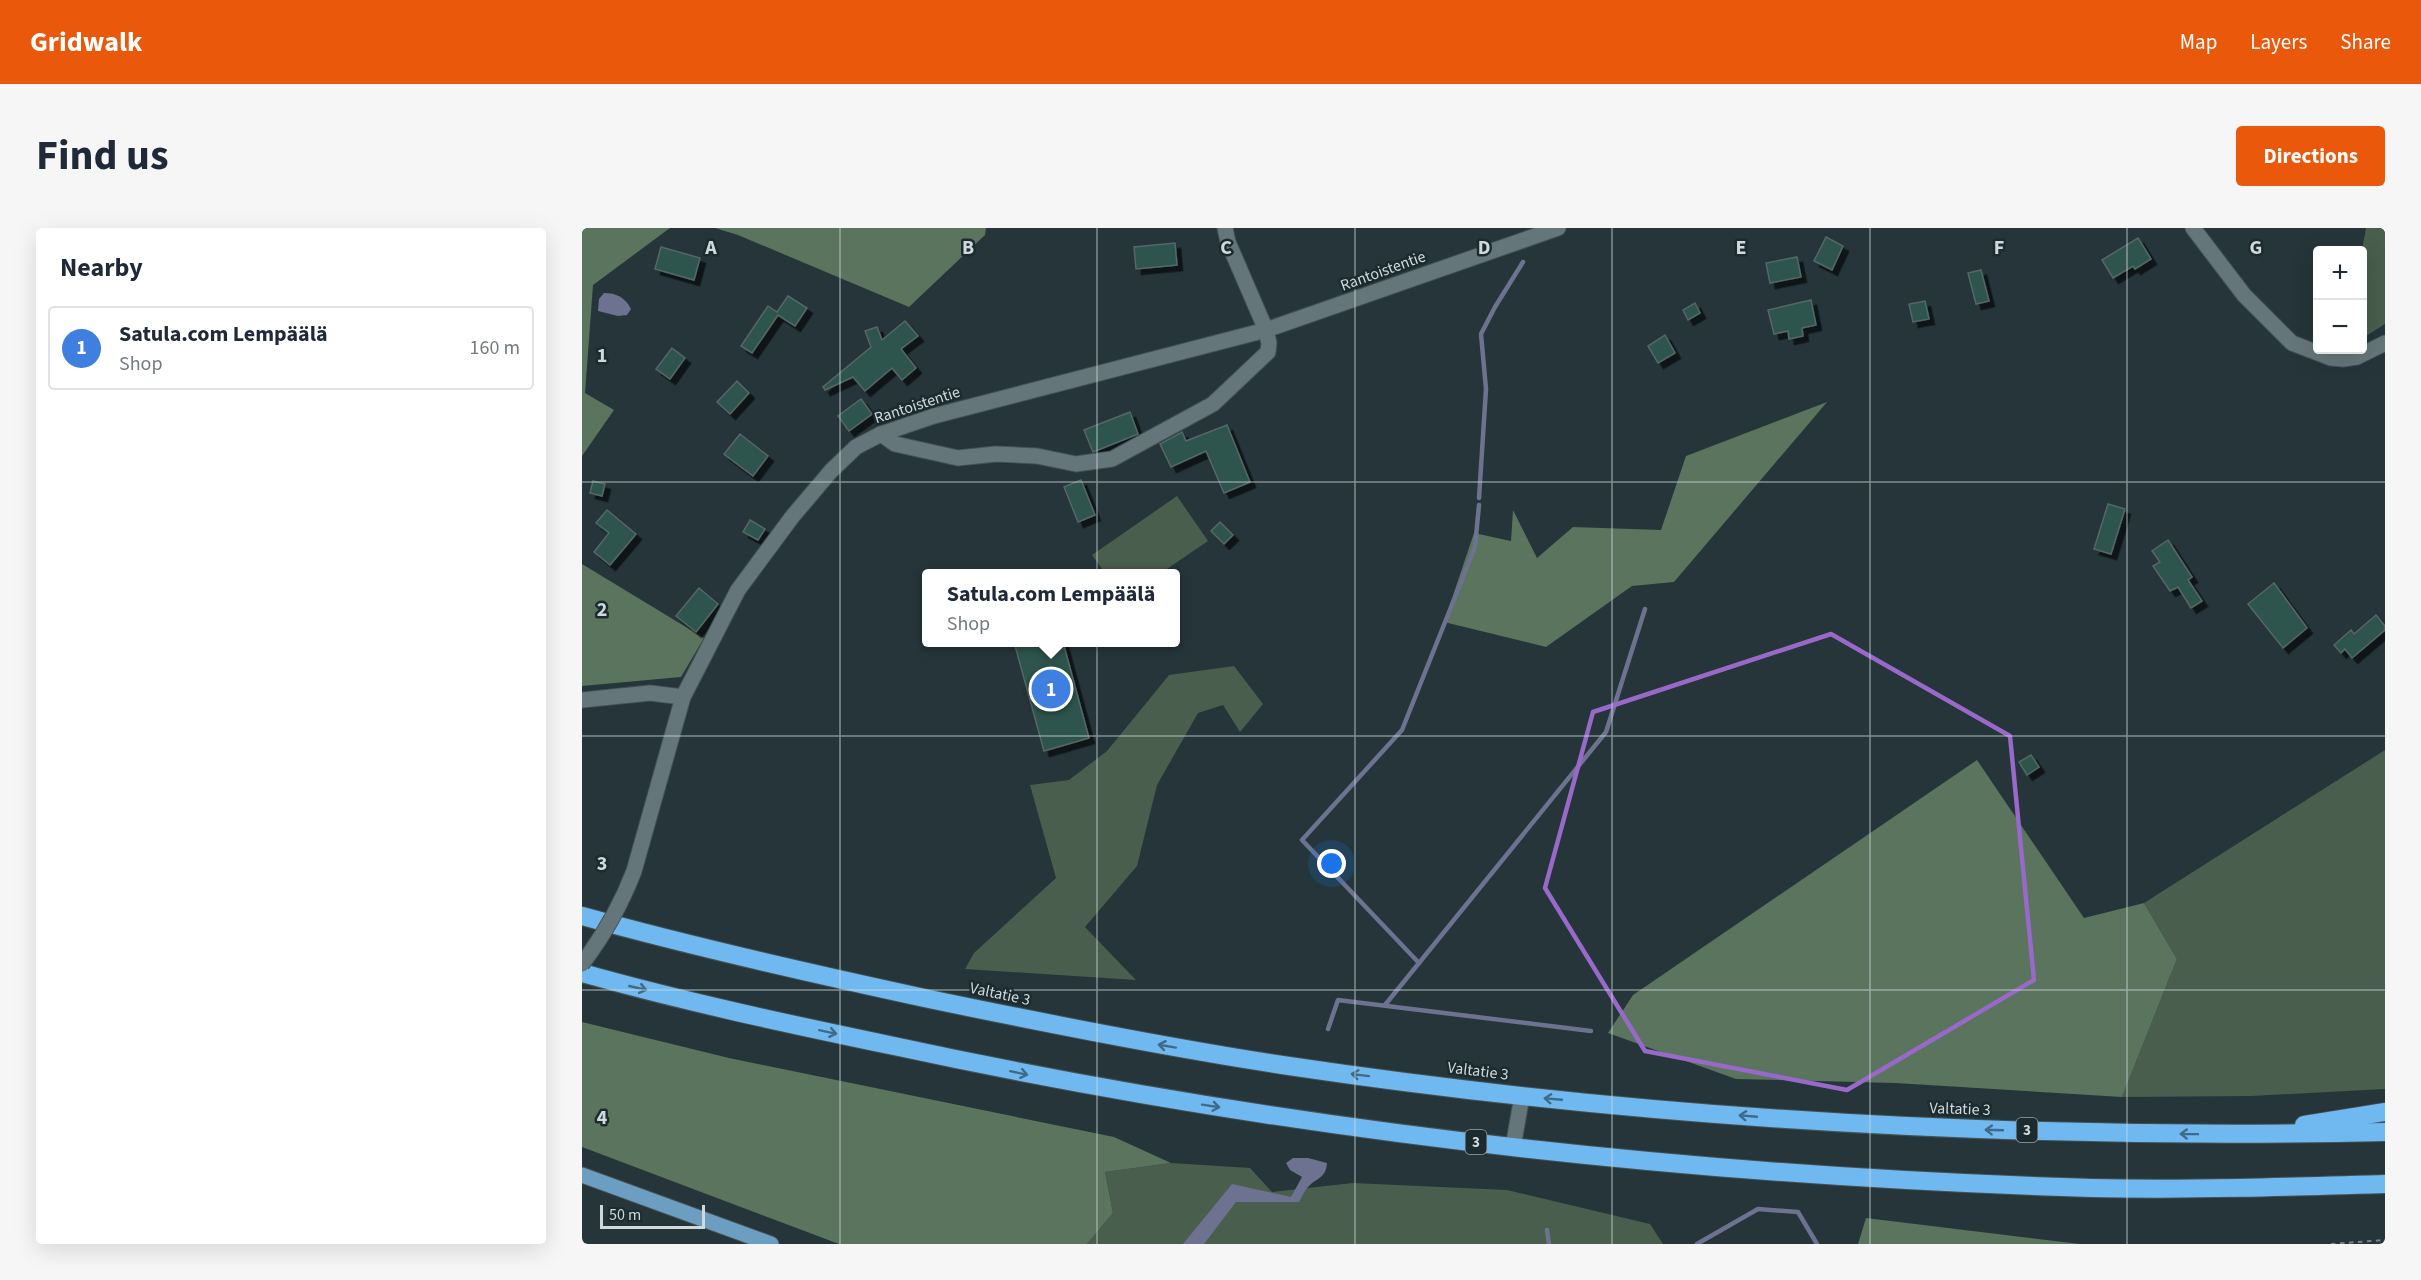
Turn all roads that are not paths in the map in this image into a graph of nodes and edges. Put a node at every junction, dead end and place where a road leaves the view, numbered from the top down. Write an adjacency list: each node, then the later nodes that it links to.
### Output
1 (1225, 228): 4 (street)
2 (1558, 228): 4 (street, Rantoistentie)
3 (2193, 228): 5 (street)
4 (1266, 330): 6 (street, Rantoistentie); 6 (street)
5 (2385, 343)
6 (881, 434): 7 (street, Rantoistentie)
7 (682, 697): 8 (street); 10 (street, Rantoistentie, bridge)
8 (582, 700)
9 (582, 916): 12 (highway, Valtatie 3 / 3, one-way to 9)
10 (582, 964)
11 (582, 973): 16 (highway, 3, one-way to 16)
12 (1522, 1096): 15 (highway, Valtatie 3 / 3, one-way to 12); 16 (street)
13 (2385, 1112): 15 (highway)
14 (2385, 1132): 15 (highway, Valtatie 3 / 3)
15 (2247, 1135)
16 (1513, 1147): 18 (highway, 3)
17 (582, 1175): 19 (main road)
18 (2385, 1184)
19 (771, 1244)

